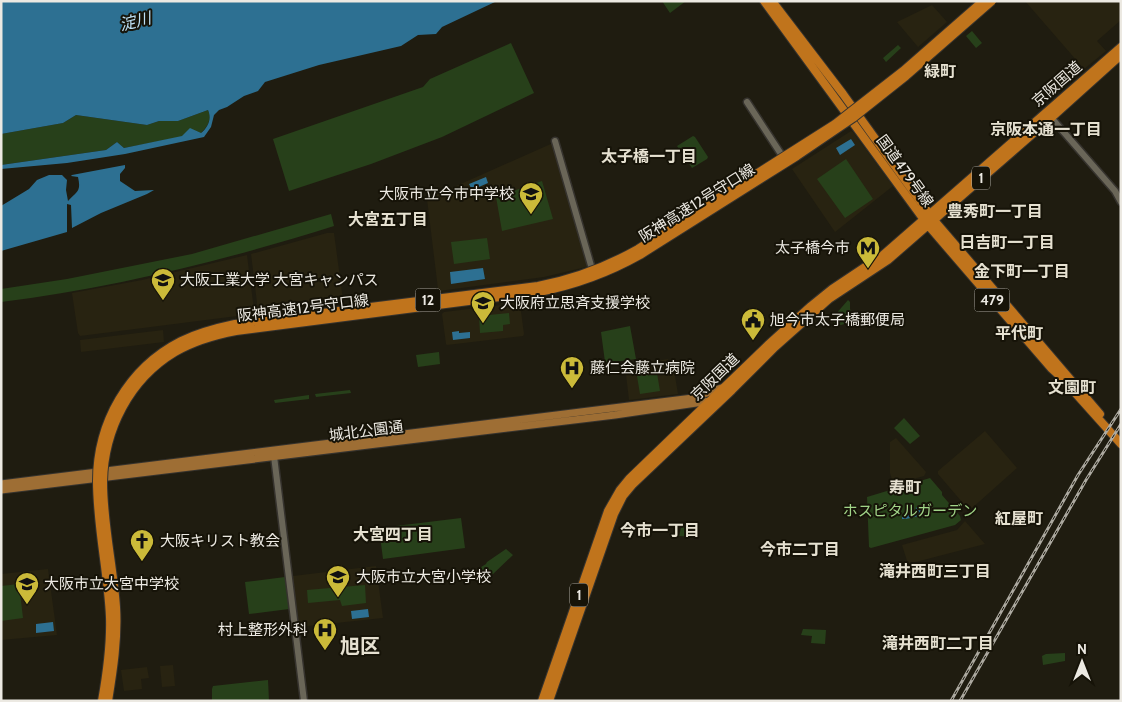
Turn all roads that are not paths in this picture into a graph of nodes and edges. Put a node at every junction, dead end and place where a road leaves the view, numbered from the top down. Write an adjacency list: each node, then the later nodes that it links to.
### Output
1 (764, 1): 7 (highway, 479)
2 (772, 1): 7 (highway, 479)
3 (983, 1): 22 (highway, 阪神高速12号守口線 / 12, bridge)
4 (992, 1): 23 (highway, 阪神高速12号守口線, bridge)
5 (1121, 47): 9 (highway, 京阪国道 / 1)
6 (1121, 55): 9 (highway, 京阪国道 / 1)
7 (815, 65): 13 (highway, 国道479号線 / 479)
8 (747, 102): 11 (street)
9 (1051, 117): 12 (street); 13 (highway, 京阪国道 / 1)
10 (555, 141): 14 (street)
11 (781, 154)
12 (1121, 202)
13 (928, 219): 15 (highway, 京阪国道 / 1); 17 (highway, 国道479号線 / 479); 18 (highway, 国道479号線 / 479)
14 (592, 269)
15 (729, 388): 16 (highway, 京阪国道 / 1); 20 (main road, 城北公園通); 26 (highway, 京阪国道 / 1)
16 (712, 401): 19 (main road, 城北公園通); 25 (highway, 京阪国道 / 1)
17 (1121, 437)
18 (1121, 444)
19 (274, 456): 21 (main road, 城北公園通); 24 (street)
20 (1, 484)
21 (1, 490)
22 (102, 701)
23 (108, 701)
24 (304, 701)
25 (542, 701)
26 (549, 701)

